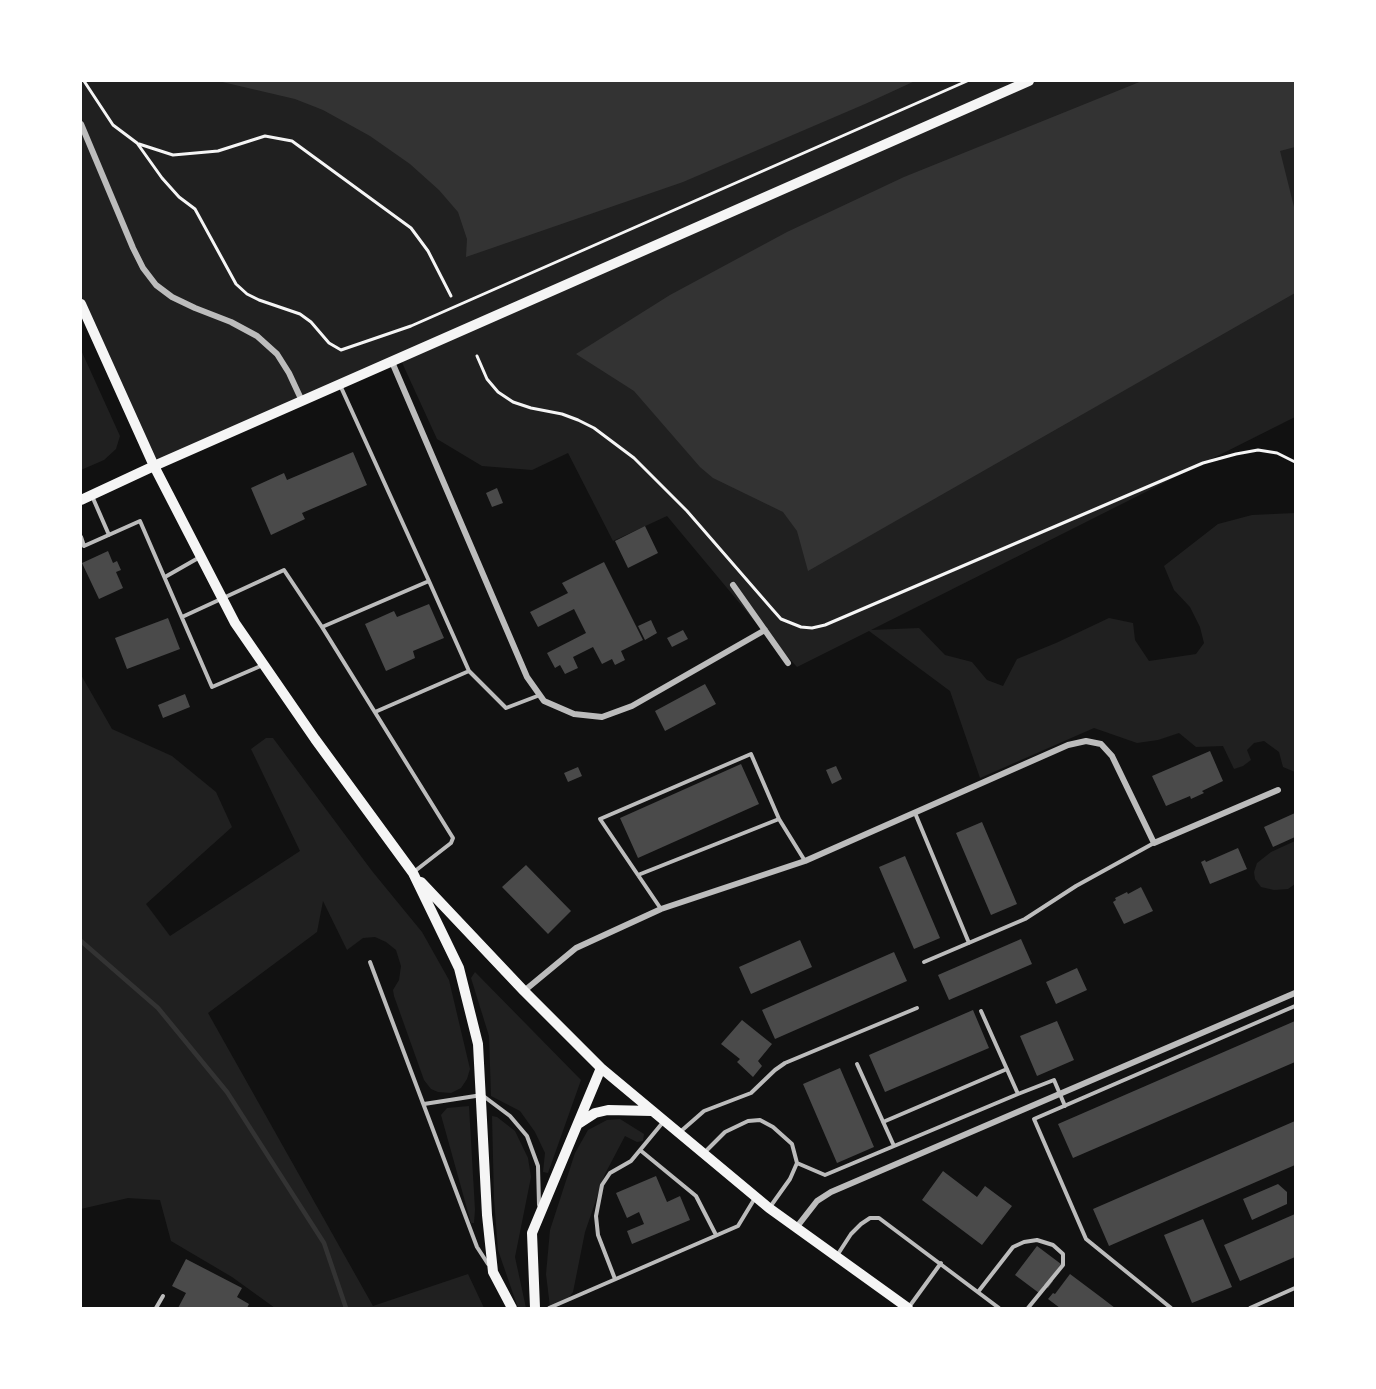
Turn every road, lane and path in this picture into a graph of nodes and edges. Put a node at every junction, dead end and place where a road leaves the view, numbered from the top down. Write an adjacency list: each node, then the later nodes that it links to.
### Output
1 (84, 81): 5 (path)
2 (967, 81): 5 (path)
3 (1029, 81): 9 (main road)
4 (81, 124): 11 (street)
5 (137, 143): 6 (path)
6 (451, 296)
7 (81, 304): 13 (main road)
8 (477, 356): 12 (path)
9 (392, 362): 10 (main road); 29 (street)
10 (339, 385): 11 (main road); 20 (lane)
11 (302, 401): 13 (main road)
12 (1295, 462)
13 (154, 466): 14 (main road); 18 (main road)
14 (92, 495): 15 (main road); 16 (lane)
15 (81, 500)
16 (109, 535): 17 (lane); 19 (lane)
17 (81, 537)
18 (200, 558): 19 (lane); 22 (main road)
19 (165, 577): 23 (lane)
20 (429, 581): 24 (lane); 28 (lane)
21 (733, 585): 25 (street)
22 (221, 599): 23 (lane); 24 (lane); 27 (main road)
23 (182, 617): 27 (lane)
24 (322, 627): 30 (lane)
25 (765, 630): 26 (street); 29 (street)
26 (788, 663)
27 (264, 665): 36 (main road)
28 (469, 671): 29 (lane); 30 (lane)
29 (540, 695)
30 (375, 712): 36 (lane)
31 (1278, 790): 34 (street)
32 (914, 812): 34 (street); 35 (street); 39 (lane)
33 (779, 819): 35 (lane); 37 (lane); 37 (lane)
34 (1154, 843): 39 (lane)
35 (804, 861): 38 (street)
36 (413, 873): 42 (main road); 52 (main road)
37 (638, 875): 38 (lane)
38 (661, 909): 42 (street)
39 (969, 943): 41 (lane)
40 (370, 962): 53 (lane)
41 (924, 962)
42 (524, 991): 48 (main road)
43 (1295, 993): 51 (street)
44 (1295, 1006): 54 (lane)
45 (917, 1008): 59 (lane)
46 (981, 1011): 49 (lane)
47 (857, 1064): 57 (lane)
48 (601, 1068): 55 (main road); 58 (main road)
49 (1007, 1069): 50 (lane); 57 (lane)
50 (1018, 1094): 51 (lane); 60 (lane)
51 (1060, 1094): 54 (lane); 67 (street)
52 (482, 1095): 53 (lane); 66 (lane); 71 (main road)
53 (424, 1104): 71 (lane)
54 (1065, 1106): 83 (lane)
55 (652, 1111): 56 (main road); 58 (main road)
56 (665, 1121): 59 (main road); 61 (lane)
57 (883, 1122): 60 (lane)
58 (578, 1124): 66 (main road)
59 (679, 1133): 62 (main road)
60 (894, 1146): 63 (lane)
61 (640, 1150): 68 (lane); 72 (lane)
62 (703, 1153): 63 (lane); 64 (main road)
63 (797, 1163): 65 (lane)
64 (756, 1197): 65 (main road); 68 (lane)
65 (770, 1208): 67 (main road)
66 (540, 1215): 78 (main road)
67 (796, 1228): 69 (main road)
68 (716, 1235): 72 (lane)
69 (836, 1258): 70 (lane); 80 (main road)
70 (941, 1263): 74 (lane); 80 (lane)
71 (494, 1272): 77 (main road)
72 (615, 1279): 79 (lane)
73 (1295, 1288): 84 (lane)
74 (978, 1292): 81 (lane); 82 (lane)
75 (163, 1296): 76 (lane)
76 (156, 1308)
77 (512, 1308)
78 (535, 1308)
79 (549, 1308)
80 (908, 1308)
81 (999, 1308)
82 (1028, 1308)
83 (1171, 1308)
84 (1250, 1308)

